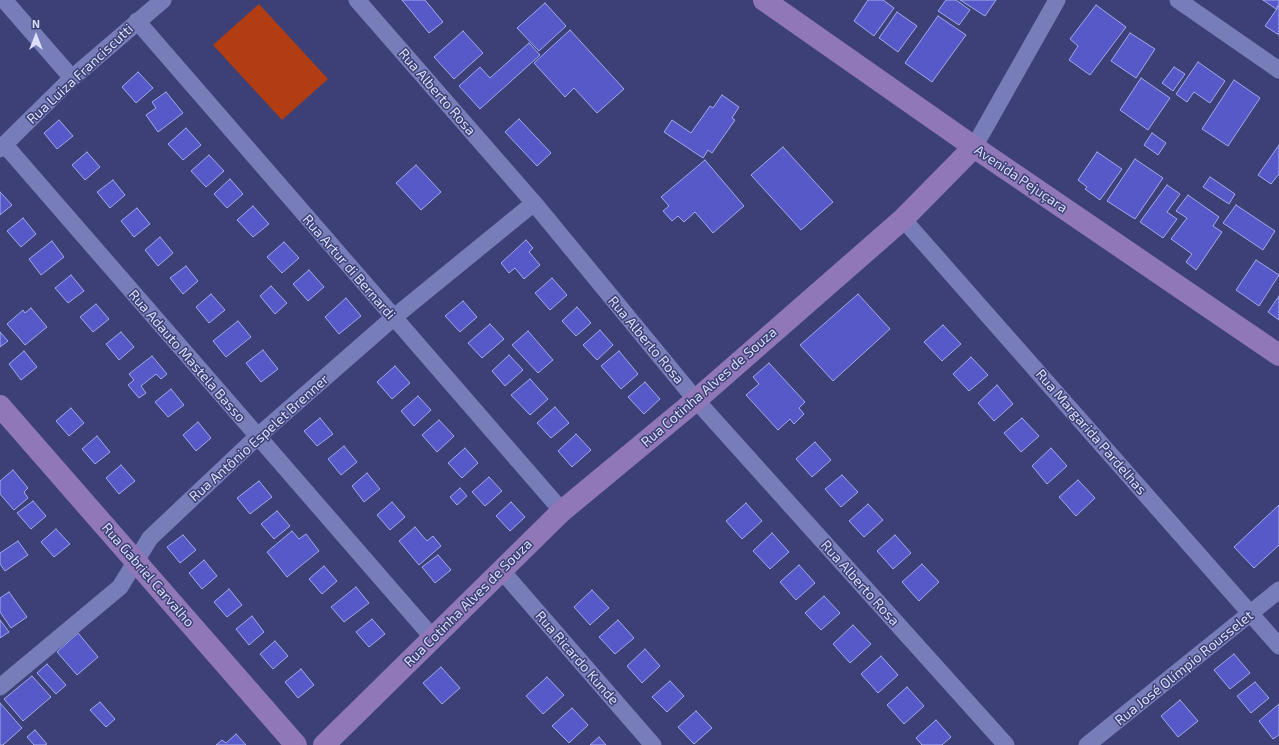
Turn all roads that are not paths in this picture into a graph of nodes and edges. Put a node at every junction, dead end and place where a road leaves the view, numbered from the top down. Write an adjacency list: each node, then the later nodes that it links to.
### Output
1 (4, 0): 9 (street)
2 (163, 0): 7 (street, Rua Luiza Franciscutti)
3 (357, 0): 12 (street, Rua Alberto Rosa)
4 (764, 0): 11 (street, Avenida Pejuçara)
5 (1057, 0): 11 (street, Rua Cotinha Alves de Souza)
6 (1178, 0): 8 (street)
7 (137, 21): 9 (street, Rua Luiza Franciscutti); 14 (street, Rua Artur di Bernardi)
8 (1279, 70)
9 (72, 78): 10 (street, Rua Luiza Franciscutti)
10 (2, 147): 18 (street, Rua Adauto Mastela Basso)
11 (974, 147): 13 (street, Rua Cotinha Alves de Souza); 15 (street, Avenida Pejuçara)
12 (534, 203): 14 (street, Rua Antônio Espelet Brenner); 16 (street, Rua Alberto Rosa)
13 (903, 219): 16 (street, Rua Cotinha Alves de Souza); 23 (street, Rua Margarida Pardelhas)
14 (393, 318): 18 (street, Rua Antônio Espelet Brenner); 19 (street, Rua Artur di Bernardi)
15 (1279, 355)
16 (696, 400): 19 (street, Rua Cotinha Alves de Souza); 30 (street, Rua Alberto Rosa)
17 (0, 406): 20 (street, Rua Gabriel Carvalho)
18 (257, 437): 20 (street, Rua Antônio Espelet Brenner); 24 (street, Rua Adauto Mastela Basso)
19 (562, 511): 21 (street, Rua Cotinha Alves de Souza)
20 (136, 562): 26 (street, Rua Antônio Espelet Brenner); 27 (street, Rua Gabriel Carvalho)
21 (502, 570): 24 (street, Rua Cotinha Alves de Souza); 29 (street, Rua Ricardo Kunde)
22 (1279, 590): 23 (street, Rua José Olímpio Rousselet)
23 (1252, 614): 25 (street, Rua Margarida Pardelhas); 31 (street, Rua José Olímpio Rousselet)
24 (433, 638): 28 (street, Rua Cotinha Alves de Souza)
25 (1279, 646)
26 (0, 687)
27 (296, 745)
28 (324, 745)
29 (653, 745)
30 (1006, 745)
31 (1087, 745)

